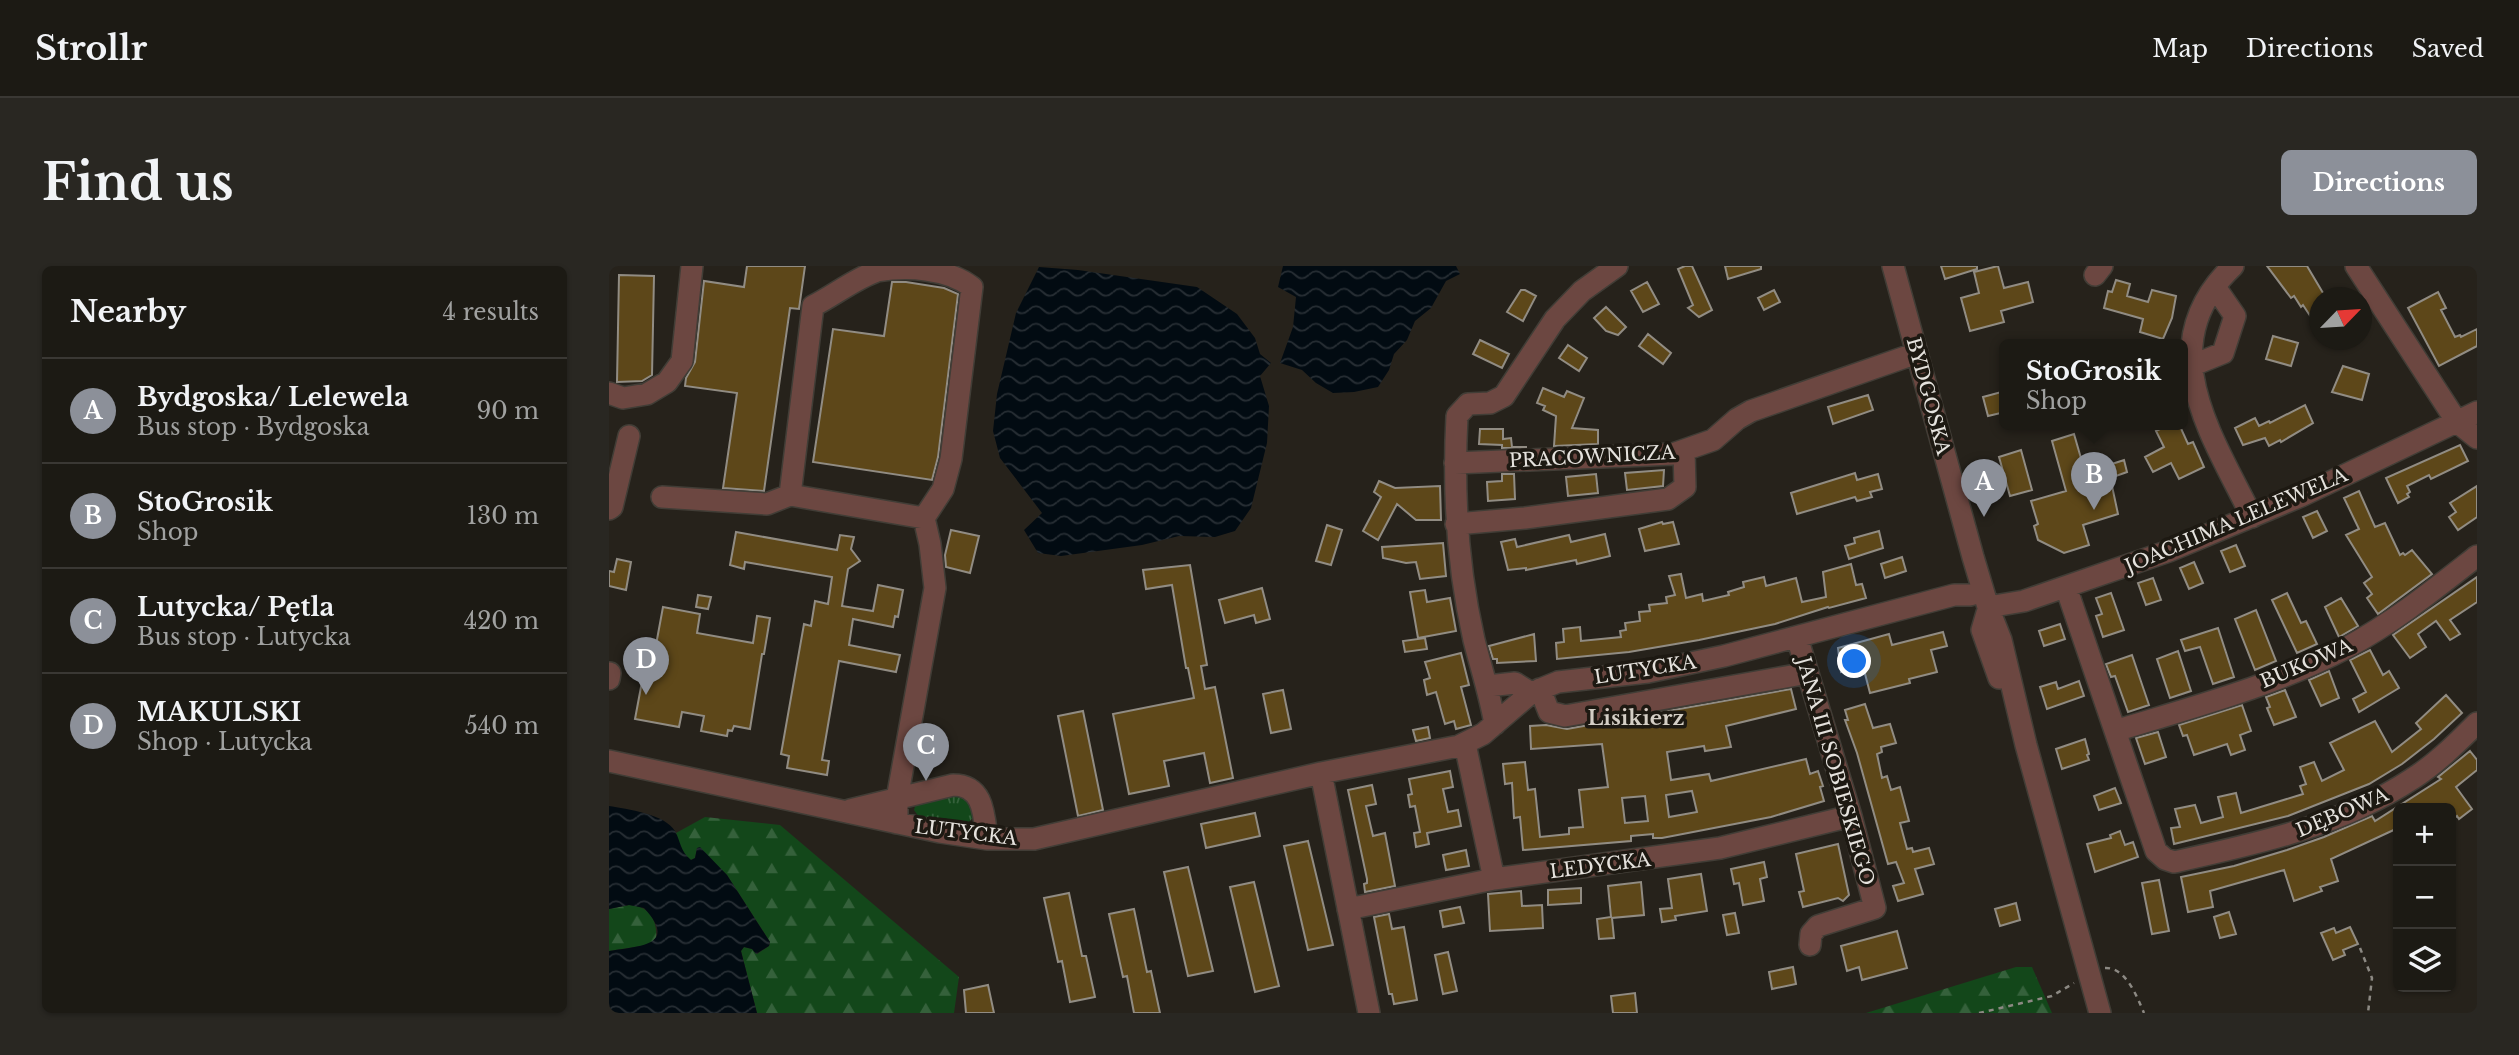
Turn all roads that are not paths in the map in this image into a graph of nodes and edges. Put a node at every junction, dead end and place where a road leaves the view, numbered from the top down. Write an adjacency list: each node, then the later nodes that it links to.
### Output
1 (692, 266): 9 (street)
2 (1617, 266): 15 (street)
3 (1893, 266): 7 (street, BYDGOSKA)
4 (2233, 266): 6 (street)
5 (2356, 266): 11 (street)
6 (2215, 286): 8 (street); 8 (street)
7 (1917, 353): 14 (street, PRACOWNICZA); 24 (street, BYDGOSKA)
8 (2191, 366): 19 (street)
9 (609, 393)
10 (2477, 412): 11 (street, JOACHIMA LELEWELA)
11 (2457, 422): 13 (street); 19 (street, JOACHIMA LELEWELA)
12 (629, 436): 18 (street)
13 (2477, 438)
14 (1684, 451): 15 (street, PRACOWNICZA); 21 (street)
15 (1455, 463): 21 (street)
16 (790, 495): 17 (street); 20 (street); 20 (street)
17 (662, 497)
18 (609, 509)
19 (2252, 517): 23 (street, JOACHIMA LELEWELA)
20 (924, 518): 35 (street)
21 (1456, 524): 27 (street)
22 (2477, 556): 31 (street, BUKOWA)
23 (2066, 587): 24 (street, JOACHIMA LELEWELA); 31 (street)
24 (1986, 599): 25 (street, LUTYCKA); 44 (street, BYDGOSKA)
25 (1797, 637): 26 (street, JANA III SOBIESKIEGO); 28 (street, LUTYCKA)
26 (1808, 673): 28 (street); 37 (street, JANA III SOBIESKIEGO)
27 (1488, 686): 28 (street); 30 (street)
28 (1536, 691): 30 (street, LUTYCKA)
29 (2477, 723): 31 (street, DĘBOWA)
30 (1495, 724): 32 (street, LUTYCKA)
31 (2115, 731)
32 (1465, 744): 34 (street, LUTYCKA); 40 (street)
33 (609, 761): 36 (street, LUTYCKA)
34 (1321, 773): 39 (street, LUTYCKA); 41 (street)
35 (897, 799): 36 (street); 38 (street); 39 (street)
36 (844, 811): 38 (street, LUTYCKA)
37 (1851, 816): 40 (street, LEDYCKA); 42 (street, JANA III SOBIESKIEGO)
38 (897, 823): 39 (street, LUTYCKA)
39 (987, 839)
40 (1494, 879): 41 (street, LEDYCKA)
41 (1348, 909): 43 (street)
42 (1810, 945)
43 (1369, 1013)
44 (2100, 1013)

